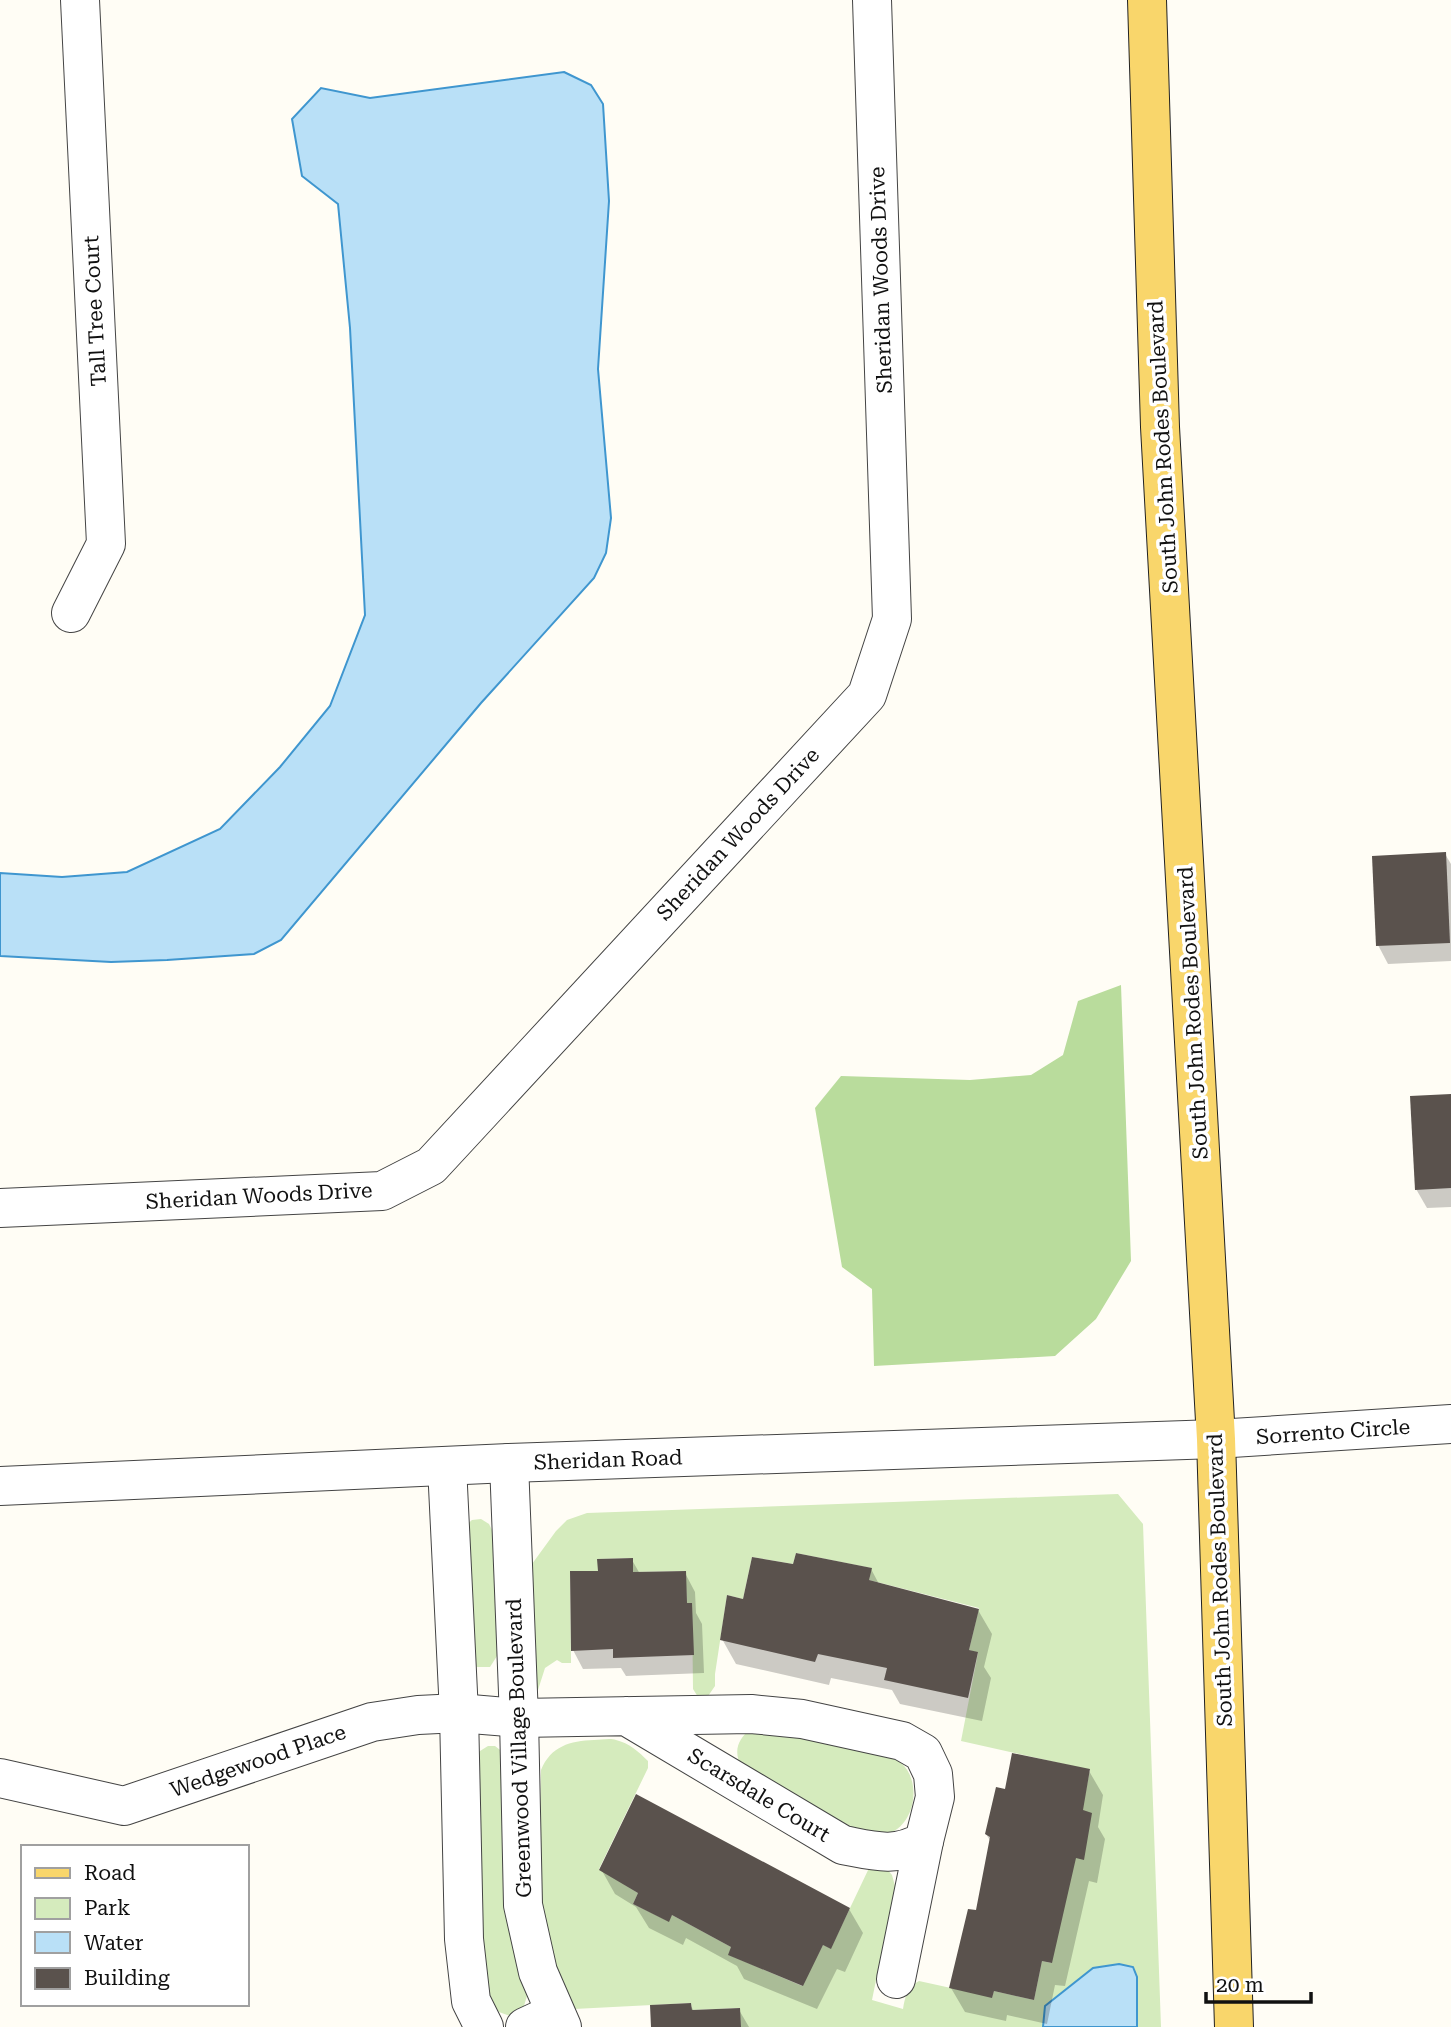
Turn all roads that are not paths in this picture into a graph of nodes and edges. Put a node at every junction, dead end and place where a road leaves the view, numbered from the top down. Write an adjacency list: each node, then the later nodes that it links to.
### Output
1 (80, 0): 4 (street, Tall Tree Court)
2 (872, 0): 5 (street, Sheridan Woods Drive)
3 (1147, 0): 7 (main road, South John Rodes Boulevard)
4 (71, 614)
5 (0, 1208)
6 (1451, 1424): 7 (street, Sorrento Circle)
7 (1216, 1439): 8 (street, Sheridan Road); 19 (main road, South John Rodes Boulevard)
8 (509, 1463): 9 (street, Sheridan Road); 13 (street, Greenwood Village Boulevard)
9 (447, 1466): 10 (street, Sheridan Road); 11 (street)
10 (0, 1486)
11 (459, 1713): 13 (street, Wedgewood Place); 14 (street, Wedgewood Place); 18 (street)
12 (626, 1716): 13 (street, Scarsdale Court); 15 (street, Scarsdale Court); 15 (street, Scarsdale Court)
13 (519, 1718): 17 (street, Greenwood Village Boulevard)
14 (0, 1778)
15 (923, 1841): 16 (street)
16 (896, 1979)
17 (547, 2022)
18 (484, 2027)
19 (1234, 2027)

